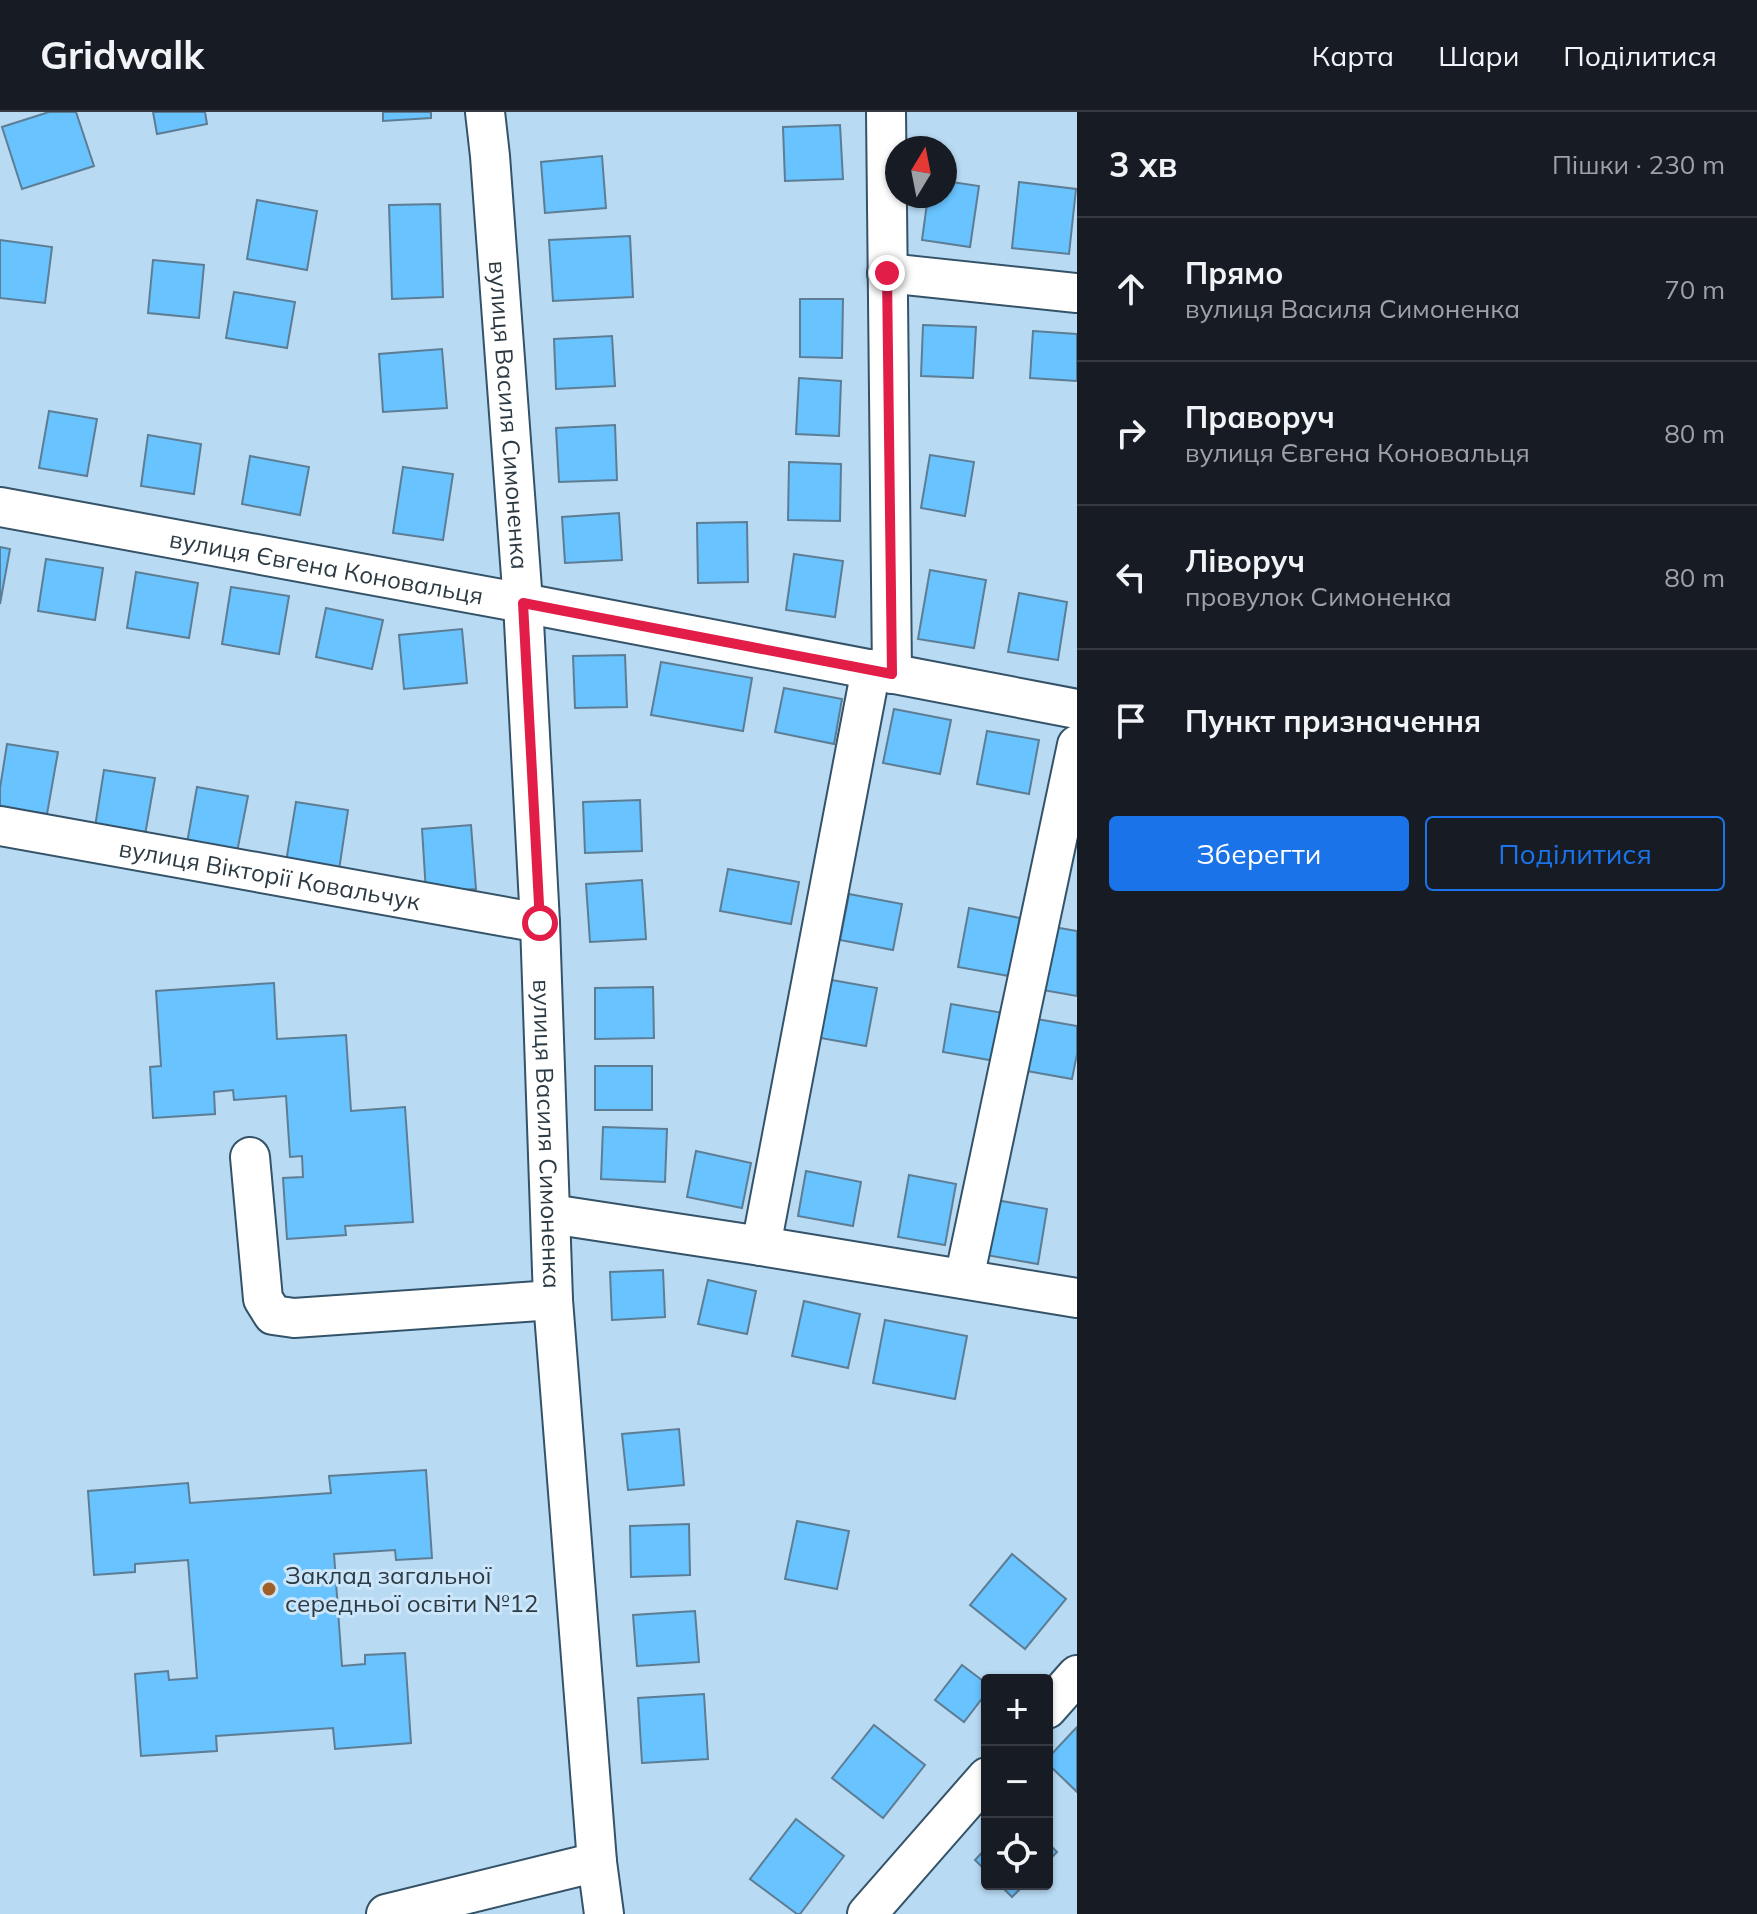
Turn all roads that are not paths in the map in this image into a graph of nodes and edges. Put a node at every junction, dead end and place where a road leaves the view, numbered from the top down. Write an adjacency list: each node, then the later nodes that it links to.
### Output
1 (485, 112): 6 (street, вулиця Василя Симоненка)
2 (886, 112): 3 (street)
3 (887, 273): 4 (street); 7 (street)
4 (1077, 293)
5 (0, 507): 6 (street, вулиця Євгена Коновальця)
6 (523, 603): 7 (street, вулиця Євгена Коновальця); 11 (street, вулиця Василя Симоненка)
7 (881, 672): 8 (street, вулиця Євгена Коновальця); 14 (street)
8 (1077, 709)
9 (1077, 745): 15 (street)
10 (0, 826): 11 (street, вулиця Вікторії Ковальчук)
11 (540, 923): 13 (street, вулиця Василя Симоненка)
12 (250, 1157): 17 (street)
13 (551, 1214): 14 (street); 17 (street, вулиця Василя Симоненка)
14 (761, 1246): 15 (street)
15 (964, 1279): 16 (street)
16 (1077, 1298)
17 (553, 1300): 21 (street, вулиця Василя Симоненка)
18 (1077, 1675): 19 (street)
19 (1053, 1702)
20 (981, 1784): 24 (street)
21 (597, 1862): 22 (street); 23 (street, вулиця Василя Симоненка)
22 (386, 1914)
23 (604, 1914)
24 (867, 1914)

